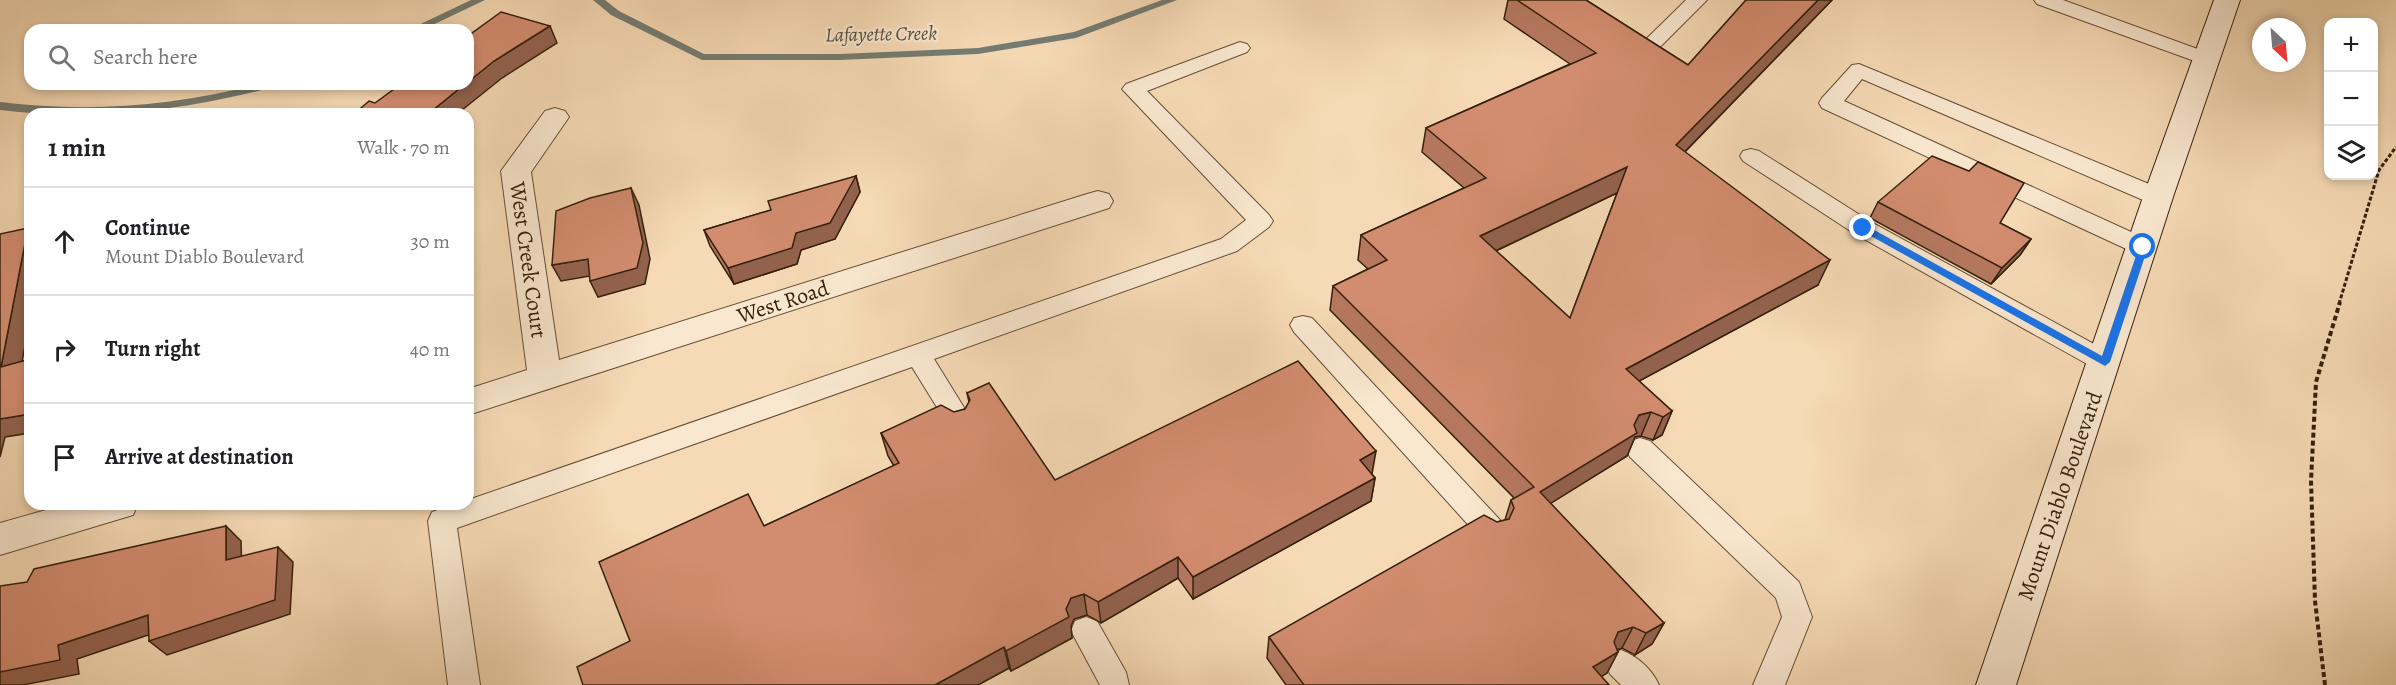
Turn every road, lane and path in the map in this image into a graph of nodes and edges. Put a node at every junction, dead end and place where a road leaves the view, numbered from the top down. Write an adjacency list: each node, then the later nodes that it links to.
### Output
1 (1697, 0): 5 (lane)
2 (2044, 0): 6 (lane)
3 (2227, 0): 6 (main road, Mount Diablo Boulevard)
4 (1240, 48): 14 (lane)
5 (1641, 55)
6 (2207, 59): 10 (main road, Mount Diablo Boulevard)
7 (555, 117): 16 (main road, West Creek Court)
8 (2396, 147): 32 (path)
9 (1751, 156): 15 (lane)
10 (2158, 197): 12 (main road, Mount Diablo Boulevard); 12 (lane)
11 (1098, 201): 16 (main road, West Road)
12 (2143, 247): 15 (main road, Mount Diablo Boulevard)
13 (1303, 325): 23 (lane)
14 (918, 355): 18 (lane); 22 (lane)
15 (2105, 362): 31 (main road, Mount Diablo Boulevard)
16 (545, 379): 17 (main road, West Road)
17 (474, 400)
18 (960, 422)
19 (1640, 449): 30 (lane)
20 (99, 510): 24 (main road)
21 (474, 510): 28 (lane)
22 (474, 510)
23 (1491, 530)
24 (0, 539)
25 (1086, 631): 27 (lane)
26 (1621, 664): 29 (lane)
27 (1114, 684)
28 (464, 685)
29 (1643, 685)
30 (1769, 685)
31 (1996, 685)
32 (2325, 685)

